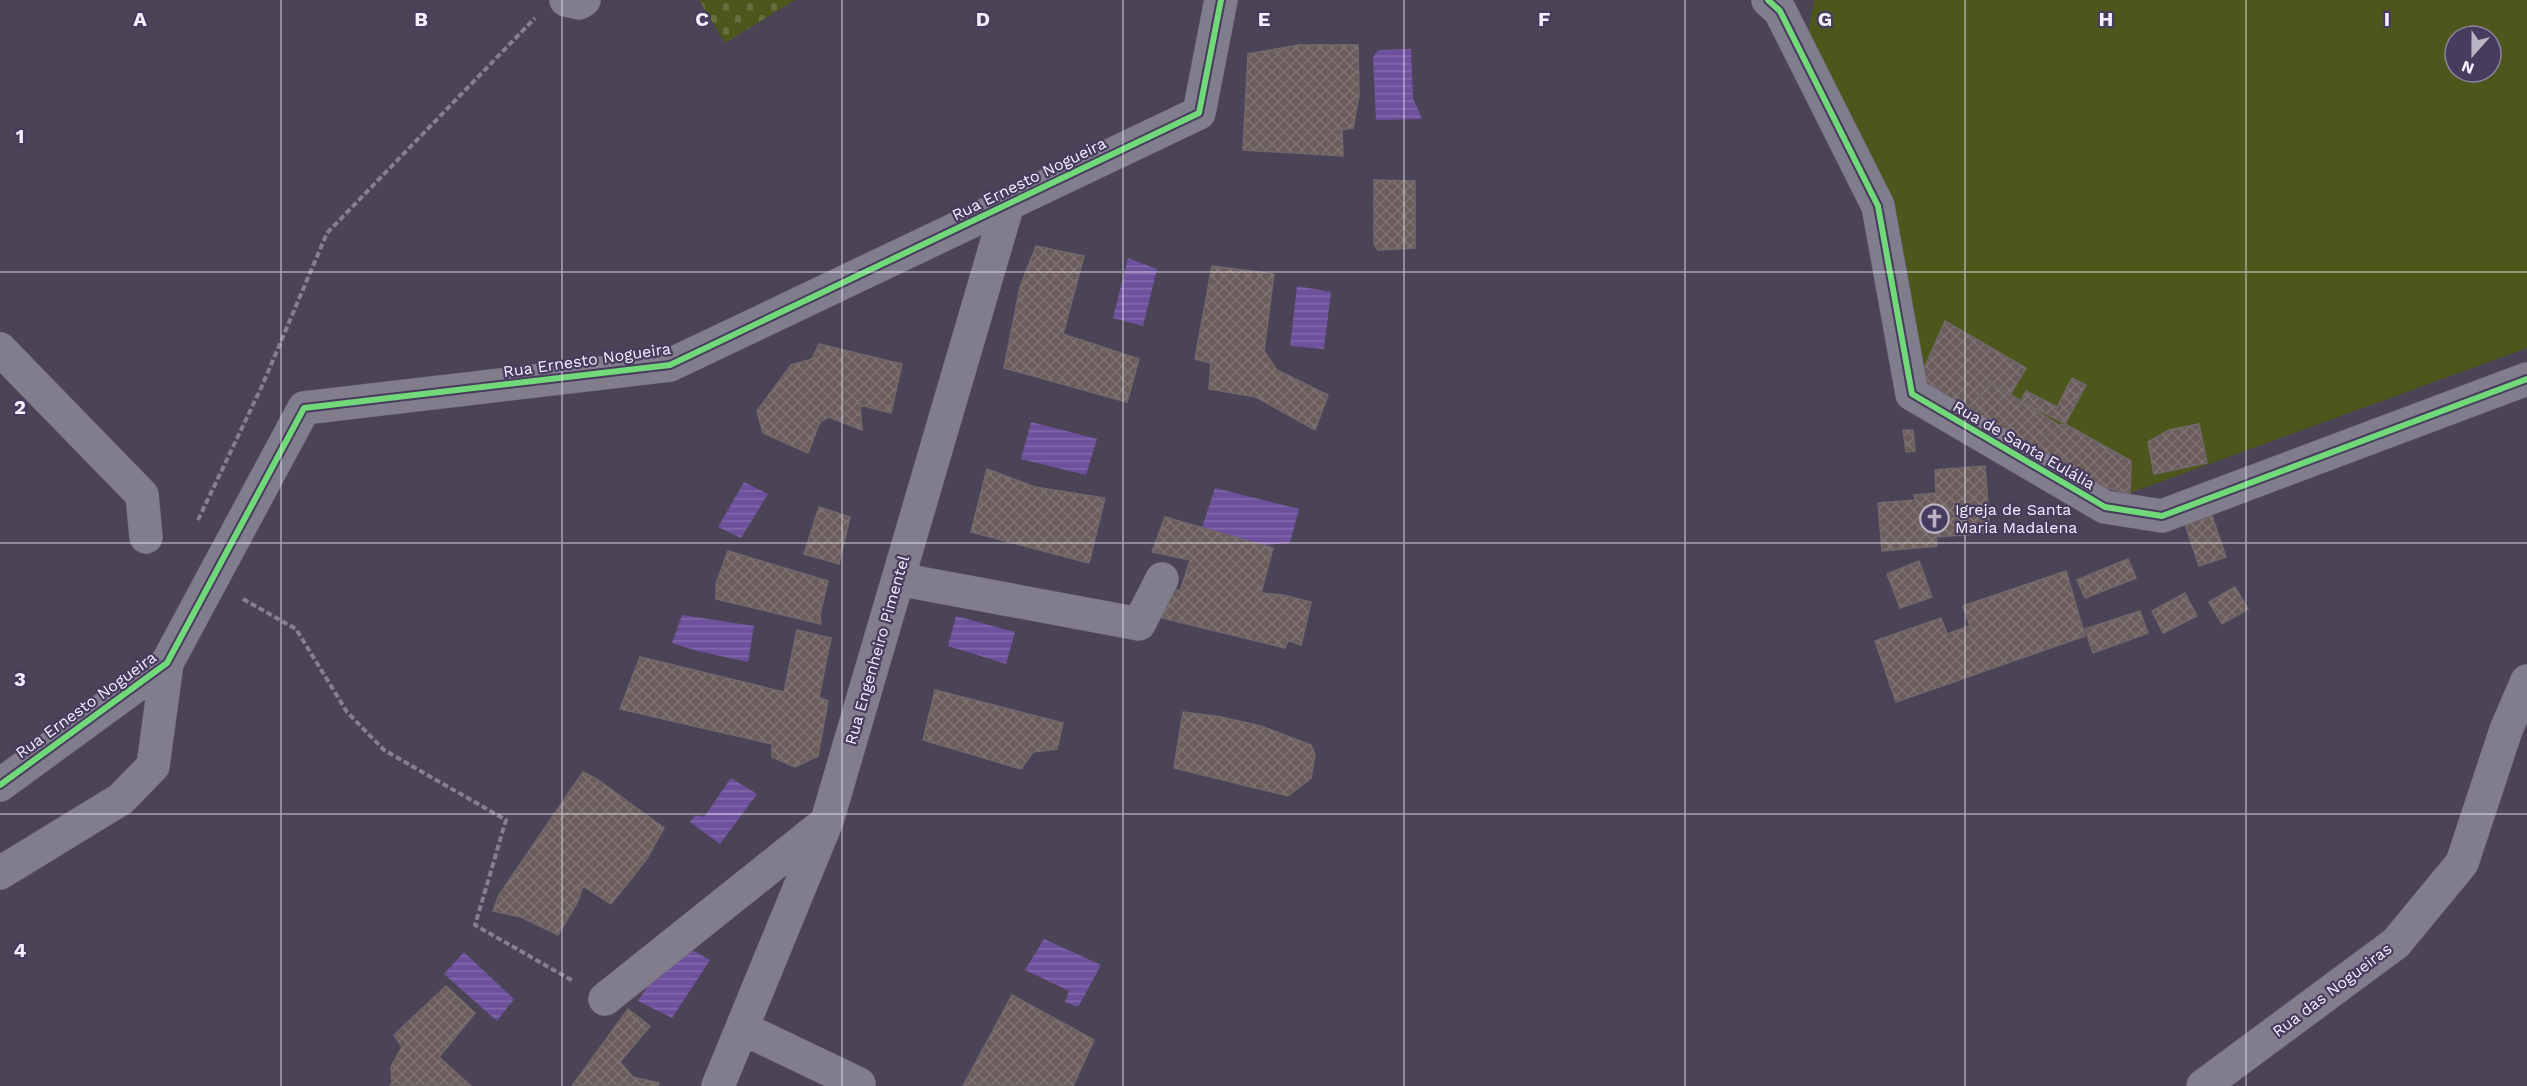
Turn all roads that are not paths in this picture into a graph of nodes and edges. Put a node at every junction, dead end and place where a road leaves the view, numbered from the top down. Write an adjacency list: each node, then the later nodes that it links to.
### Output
1 (566, 0): 2 (street)
2 (584, 0)
3 (1221, 0): 5 (street, Rua Ernesto Nogueira)
4 (1777, 4): 7 (street, Rua de Santa Eulália)
5 (1008, 204): 9 (street, Rua Engenheiro Pimentel); 11 (street, Rua Ernesto Nogueira)
6 (0, 349): 8 (street)
7 (2527, 379)
8 (146, 537)
9 (898, 579): 10 (street); 14 (street, Rua Engenheiro Pimentel)
10 (1162, 579)
11 (167, 663): 13 (street, Rua Ernesto Nogueira); 15 (street)
12 (2527, 681): 20 (street, Rua das Nogueiras)
13 (0, 784)
14 (827, 821): 16 (street); 17 (street, Rua Engenheiro Pimentel)
15 (0, 873)
16 (605, 999)
17 (742, 1028): 18 (street); 19 (street, Rua Engenheiro Pimentel)
18 (859, 1084)
19 (718, 1086)
20 (2203, 1086)

